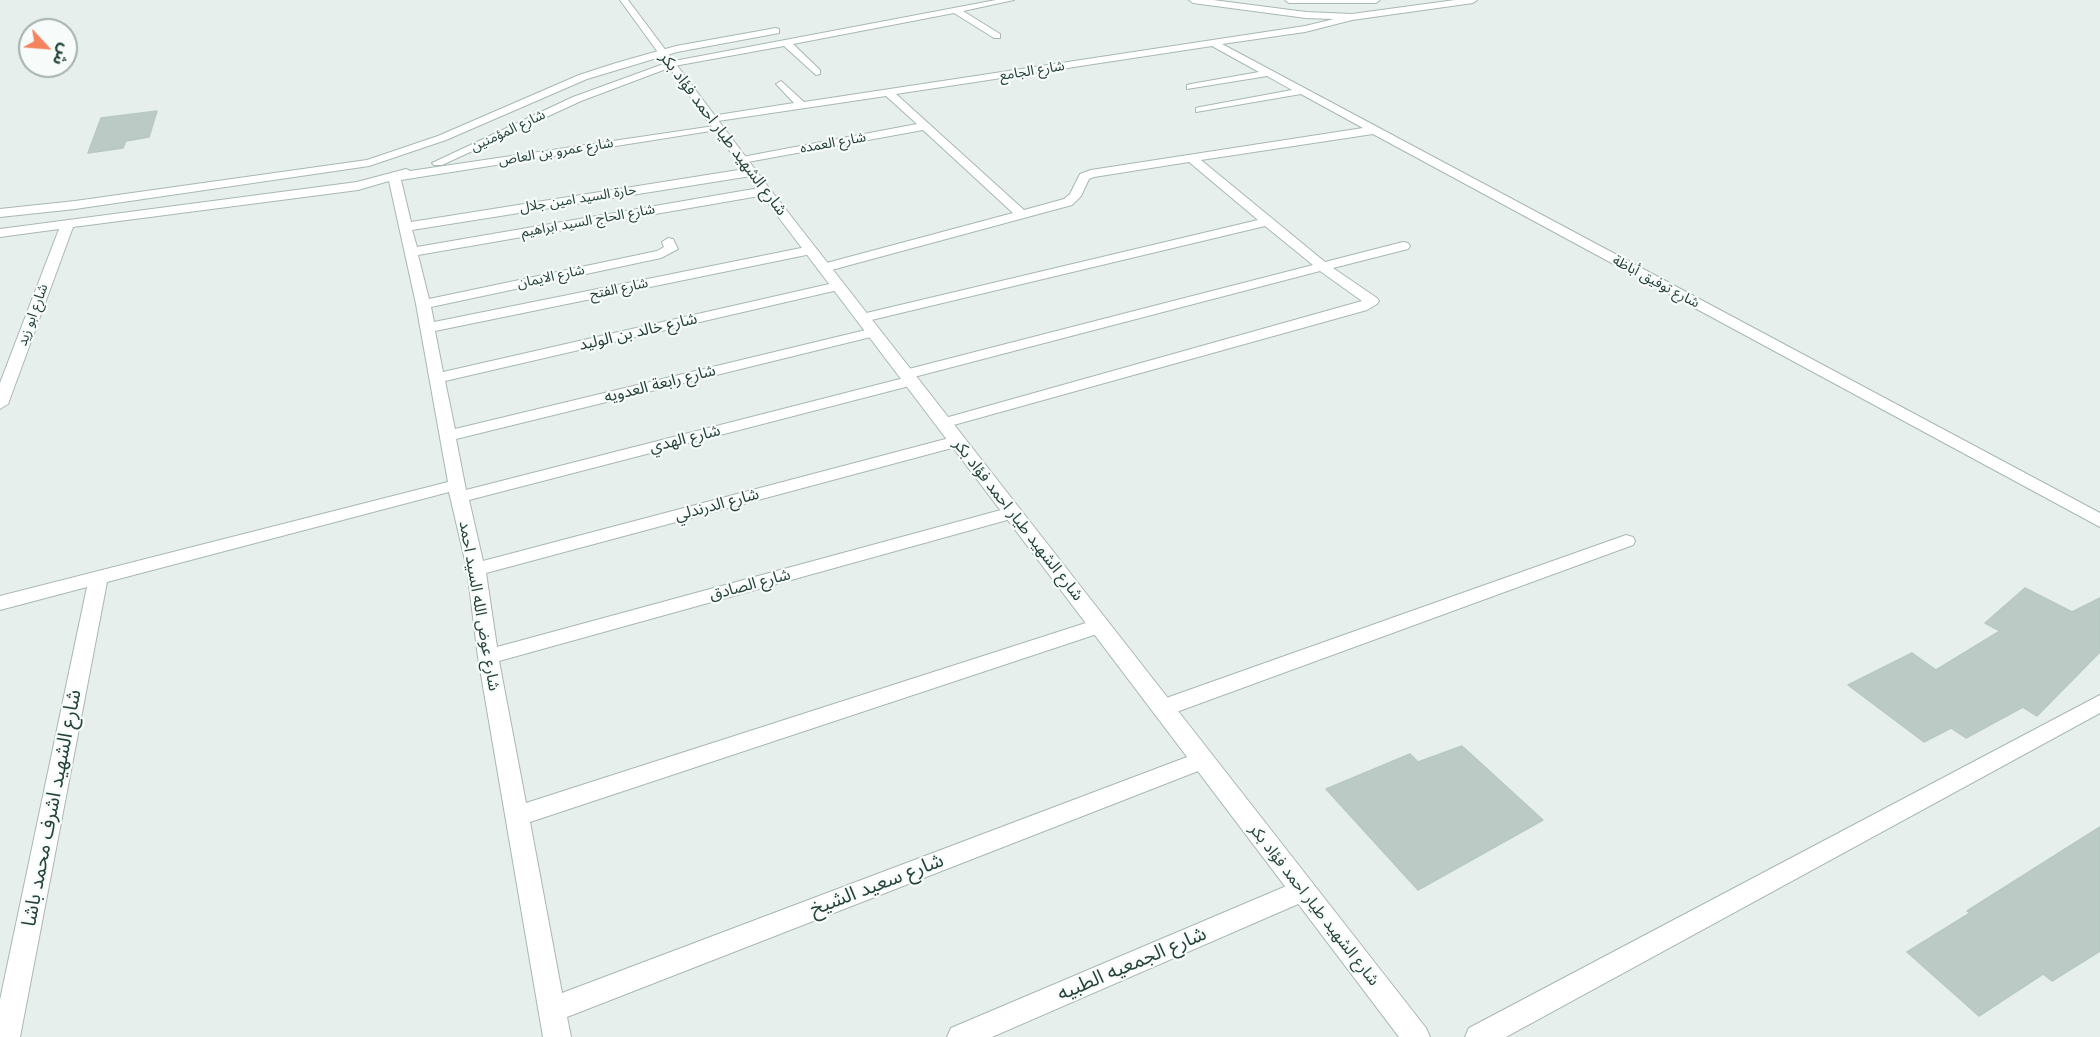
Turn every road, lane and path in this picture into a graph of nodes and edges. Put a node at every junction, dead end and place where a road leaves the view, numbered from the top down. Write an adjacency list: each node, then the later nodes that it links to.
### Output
1 (624, 0): 15 (street, شارع الشهيد طيار احمد فؤاد بكر)
2 (949, 0): 8 (street)
3 (1010, 0): 9 (street, شارع المؤمنين)
4 (1193, 0): 10 (street)
5 (1289, 0): 6 (street)
6 (1376, 0)
7 (1473, 0): 10 (street)
8 (892, 10)
9 (955, 10): 12 (street); 13 (street, شارع المؤمنين)
10 (1352, 17): 14 (street, شارع الجامع)
11 (790, 29): 15 (street, شارع المؤمنين)
12 (997, 36)
13 (786, 42): 15 (street, شارع المؤمنين); 16 (street)
14 (1213, 43): 17 (street, شارع توفيق أباظة); 21 (street, شارع الجامع)
15 (667, 58): 24 (street, شارع الشهيد طيار احمد فؤاد بكر); 29 (street, شارع المؤمنين); 31 (street, شارع المؤمنين)
16 (816, 72)
17 (1269, 73): 19 (street); 20 (street, شارع توفيق أباظة)
18 (781, 84): 22 (street)
19 (1191, 87)
20 (1302, 91): 23 (street); 26 (street, شارع توفيق أباظة)
21 (888, 92): 22 (street, شارع الجامع); 25 (street)
22 (801, 105): 24 (street, شارع الجامع)
23 (1200, 110)
24 (714, 123): 28 (street, شارع الشهيد طيار احمد فؤاد بكر); 29 (street, شارع عمرو بن العاص)
25 (925, 126): 28 (street, شارع العمده); 32 (street)
26 (1374, 130): 27 (street); 55 (street, شارع توفيق أباظة)
27 (1191, 158): 32 (street); 33 (street)
28 (746, 166): 30 (street, شارع الشهيد طيار احمد فؤاد بكر); 35 (street, حارة السيد امين جلال)
29 (394, 177): 34 (street, شارع المؤمنين); 35 (street, شارع عوض الله السيد احمد)
30 (765, 190): 39 (street, شارع الشهيد طيار احمد فؤاد بكر); 40 (street, شارع الحاج السيد ابراهيم)
31 (0, 213)
32 (1023, 216): 42 (street)
33 (1269, 221): 41 (street); 45 (street, شارع رابعة العدويه)
34 (67, 225): 36 (street, شارع المؤمنين); 49 (street, شارع ابو زيد)
35 (405, 227): 40 (street, شارع عوض الله السيد احمد)
36 (0, 233)
37 (668, 242): 44 (street, شارع الايمان)
38 (1403, 246): 41 (street, شارع الهدي)
39 (811, 250): 42 (street, شارع الشهيد طيار احمد فؤاد بكر); 46 (street, شارع الفتح)
40 (411, 252): 44 (street, شارع عوض الله السيد احمد)
41 (1323, 267): 48 (street, شارع الهدي); 50 (street)
42 (824, 268): 43 (street, شارع الشهيد طيار احمد فؤاد بكر)
43 (838, 286): 45 (street, شارع الشهيد طيار احمد فؤاد بكر); 47 (street, شارع خالد بن الوليد)
44 (423, 304): 46 (street, شارع عوض الله السيد احمد)
45 (868, 325): 48 (street, شارع الشهيد طيار احمد فؤاد بكر); 51 (street, شارع رابعة العدويه)
46 (427, 328): 47 (street, شارع عوض الله السيد احمد)
47 (438, 378): 51 (street, شارع عوض الله السيد احمد)
48 (909, 378): 50 (street, شارع الشهيد طيار احمد فؤاد بكر); 53 (street, شارع الهدي)
49 (0, 404)
50 (944, 423): 52 (street, شارع الشهيد طيار احمد فؤاد بكر)
51 (447, 436): 53 (street, شارع عوض الله السيد احمد)
52 (957, 441): 54 (street, شارع الشهيد طيار احمد فؤاد بكر); 57 (street, شارع الدرندلي)
53 (458, 491): 57 (street, شارع عوض الله السيد احمد); 58 (street, شارع الهدي)
54 (1012, 513): 60 (street, شارع الشهيد طيار احمد فؤاد بكر); 61 (street, شارع الصادق)
55 (2100, 520)
56 (1626, 541): 63 (street)
57 (476, 569): 61 (street, شارع عوض الله السيد احمد)
58 (98, 580): 59 (street, شارع الهدي); 68 (street, شارع الشهيد اشرف محمد باشا)
59 (0, 603)
60 (1100, 626): 63 (street, شارع الشهيد طيار احمد فؤاد بكر); 65 (street)
61 (488, 657): 65 (street, شارع عوض الله السيد احمد)
62 (2100, 703): 72 (street)
63 (1163, 708): 64 (street, شارع الشهيد طيار احمد فؤاد بكر)
64 (1203, 760): 66 (street, شارع الشهيد طيار احمد فؤاد بكر); 67 (street, شارع سعيد الشيخ)
65 (516, 816): 67 (street, شارع عوض الله السيد احمد)
66 (1302, 890): 70 (street, شارع الجمعيه الطبيه); 71 (street, شارع الشهيد طيار احمد فؤاد بكر)
67 (552, 1010): 69 (street, شارع عوض الله السيد احمد)
68 (6, 1037)
69 (557, 1037)
70 (961, 1037)
71 (1416, 1037)
72 (1479, 1037)

